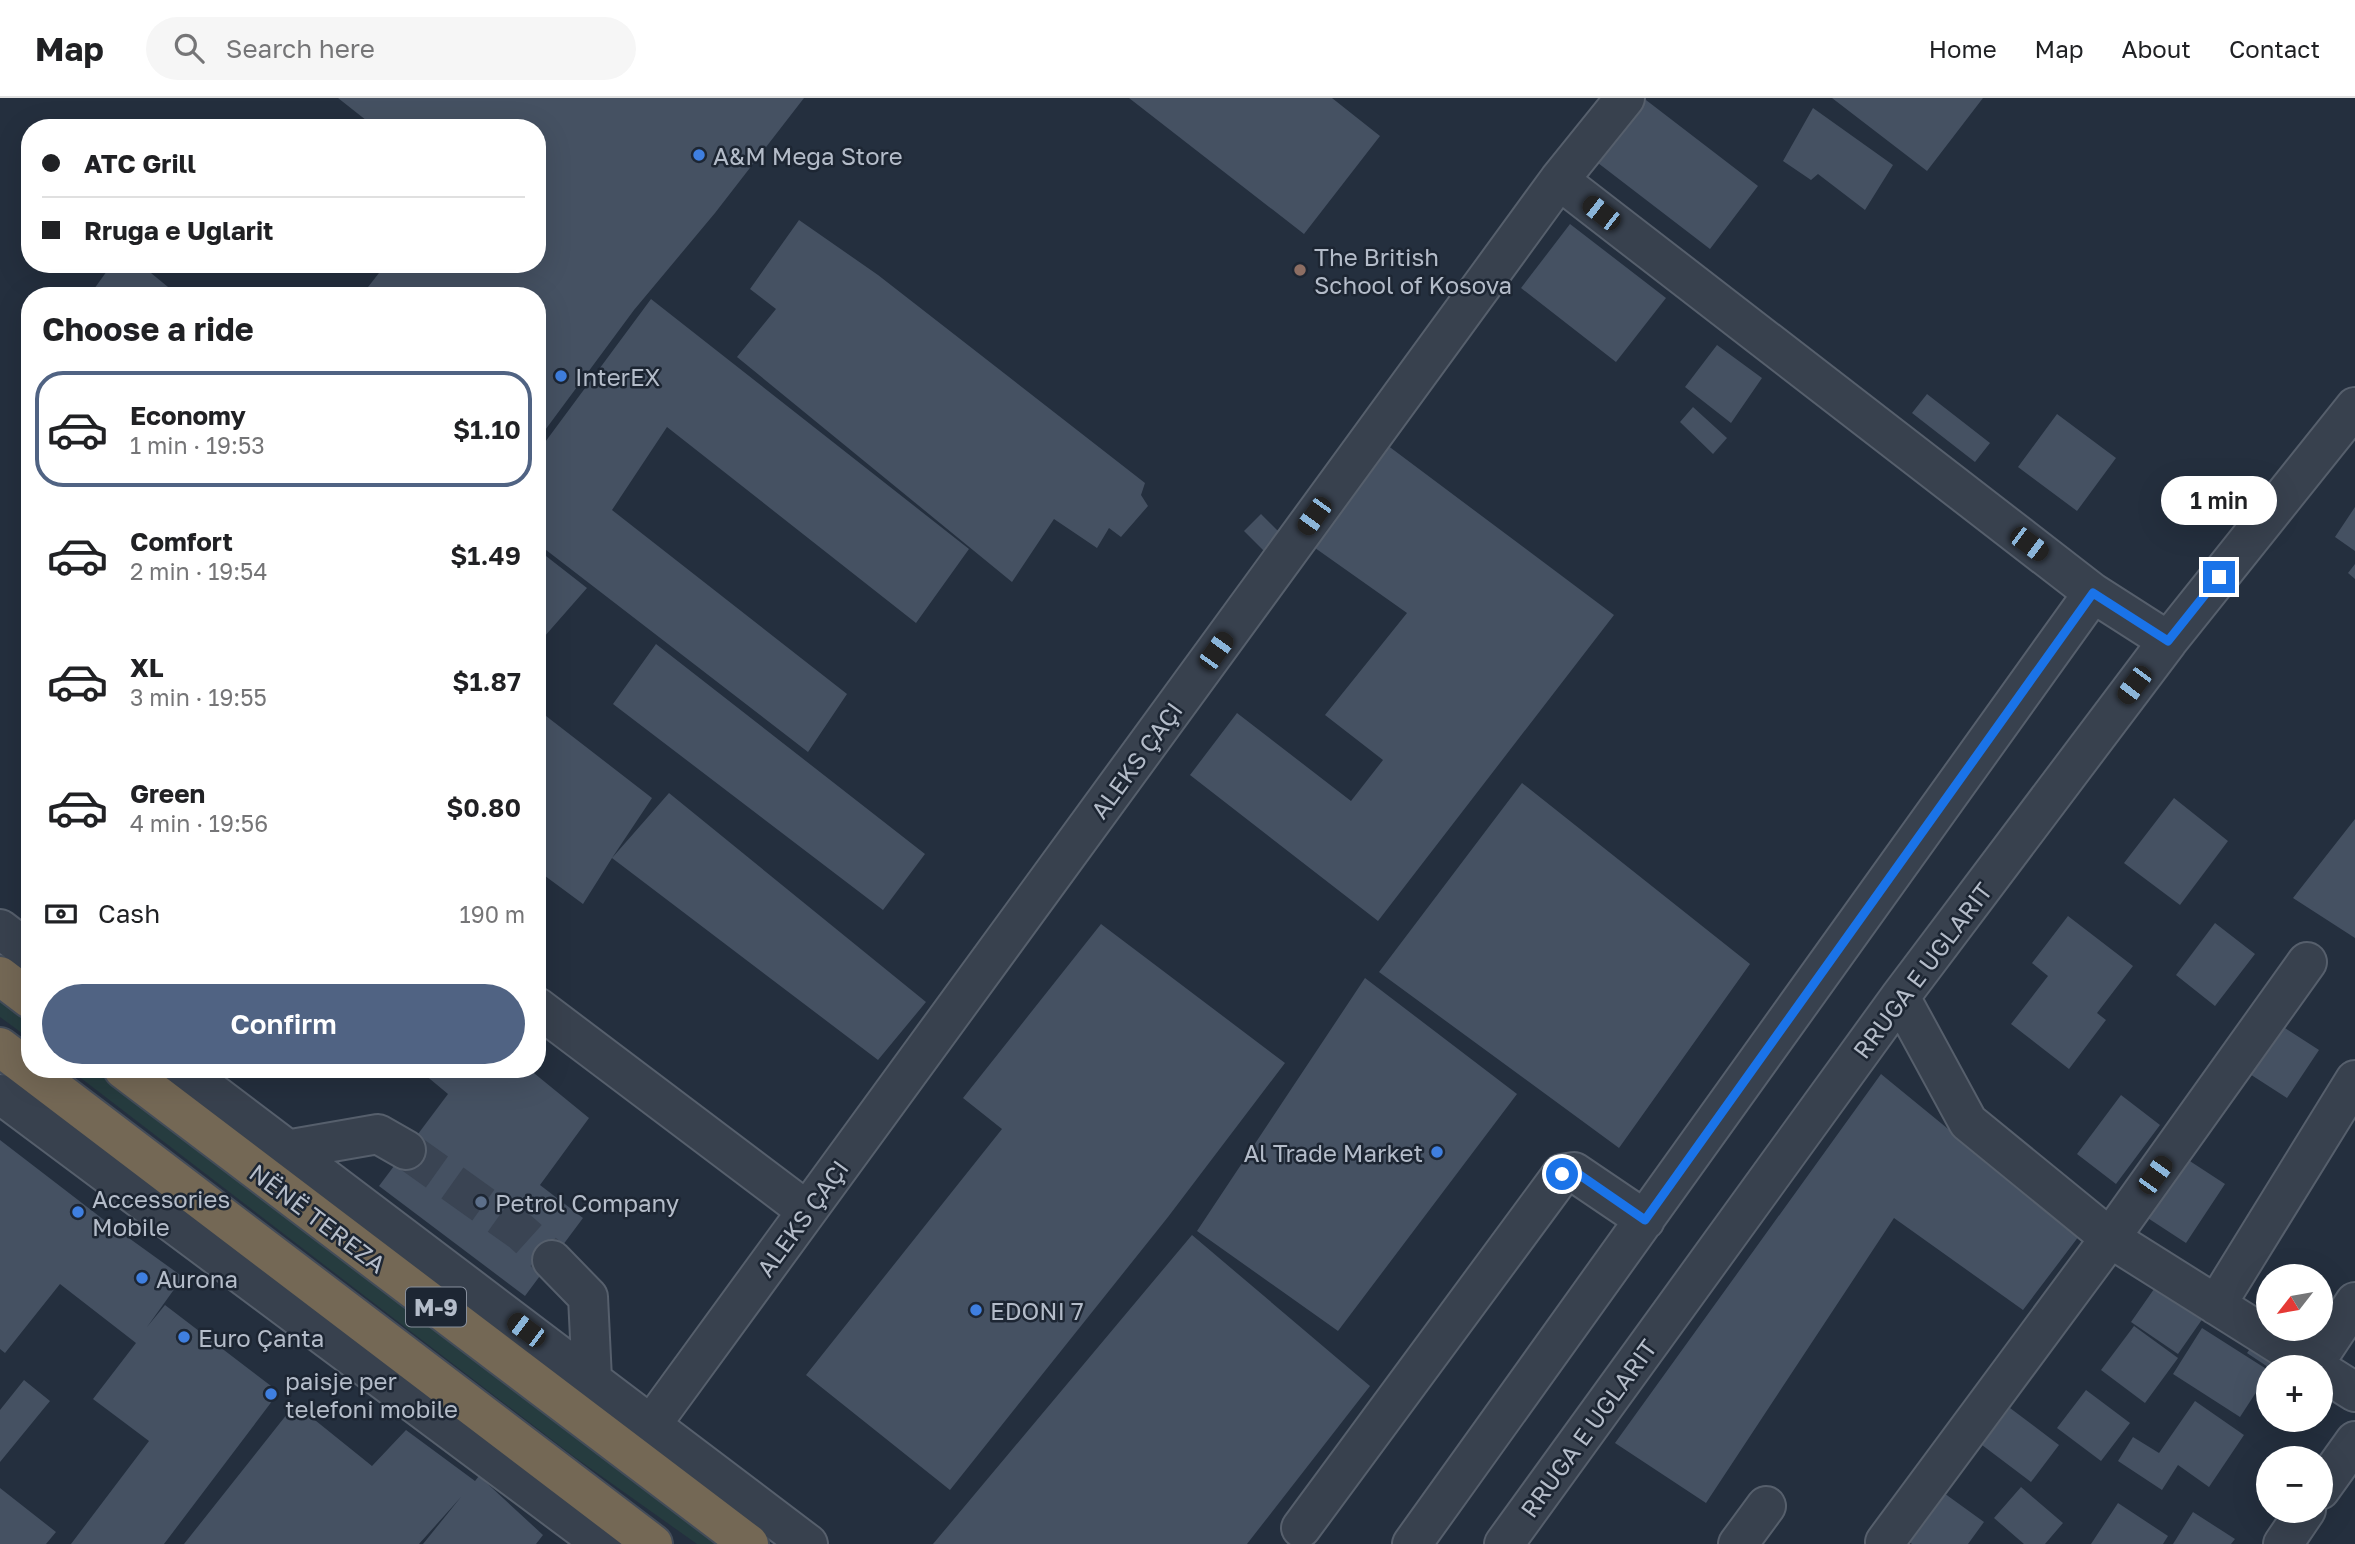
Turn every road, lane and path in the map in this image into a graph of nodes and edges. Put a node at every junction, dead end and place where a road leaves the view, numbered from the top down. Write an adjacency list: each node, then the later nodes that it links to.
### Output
1 (1625, 98): 2 (street, ALEKS ÇAÇI)
2 (1559, 180): 4 (street); 22 (street, ALEKS ÇAÇI)
3 (2355, 407): 5 (street, RRUGA E UGLARIT)
4 (2093, 593): 5 (street); 23 (street)
5 (2168, 641): 11 (street, RRUGA E UGLARIT)
6 (0, 929): 7 (street)
7 (21, 945)
8 (2307, 962): 24 (street)
9 (0, 976): 10 (highway)
10 (21, 992)
11 (1900, 997): 24 (street); 46 (street, RRUGA E UGLARIT)
12 (546, 1014): 22 (street)
13 (0, 1046): 14 (highway, M-9)
14 (21, 1063)
15 (39, 1078): 28 (highway, M-9)
16 (134, 1078): 43 (highway, NËNË TEREZA / M-9)
17 (193, 1078): 20 (street, NËNË TEREZA)
18 (2355, 1080): 27 (street)
19 (0, 1094): 28 (street)
20 (286, 1150): 21 (street); 32 (street, NËNË TEREZA)
21 (406, 1150)
22 (807, 1211): 34 (street, ALEKS ÇAÇI)
23 (1645, 1220): 39 (street); 45 (street)
24 (2110, 1238): 27 (street); 40 (street)
25 (552, 1260): 32 (street)
26 (2355, 1302): 30 (street)
27 (2216, 1305): 29 (street)
28 (368, 1348): 41 (street); 42 (highway, M-9)
29 (2297, 1355)
30 (2323, 1355)
31 (2333, 1378): 33 (street)
32 (592, 1379): 34 (street, NËNË TEREZA)
33 (2355, 1392)
34 (651, 1425): 44 (street, NËNË TEREZA)
35 (2355, 1441): 36 (street)
36 (2333, 1472)
37 (1766, 1506): 47 (street)
38 (2297, 1523): 48 (street)
39 (1305, 1539)
40 (1885, 1542)
41 (603, 1544)
42 (653, 1544)
43 (749, 1544)
44 (808, 1544)
45 (1412, 1544)
46 (1504, 1544)
47 (1738, 1544)
48 (2283, 1544)

